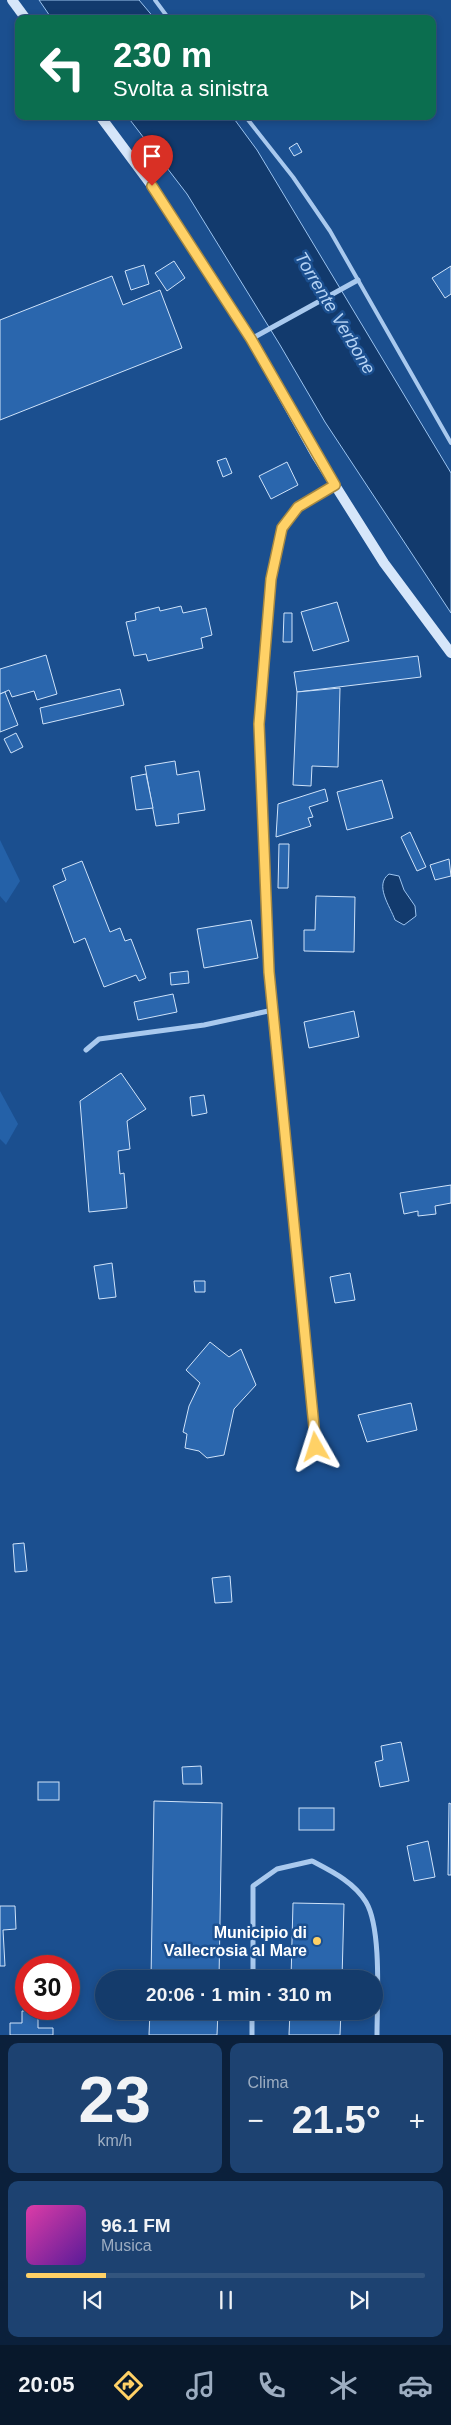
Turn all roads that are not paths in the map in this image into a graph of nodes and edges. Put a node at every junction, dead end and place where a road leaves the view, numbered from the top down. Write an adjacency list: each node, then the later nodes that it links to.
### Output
1 (12, 0): 3 (main road)
2 (155, 0): 4 (lane)
3 (23, 15)
4 (166, 15)
5 (103, 120): 8 (main road)
6 (249, 120): 7 (lane)
7 (358, 280): 8 (street); 9 (lane)
8 (251, 339): 10 (main road)
9 (451, 443)
10 (335, 485): 11 (main road); 12 (street)
11 (451, 654)
12 (273, 1010): 13 (street); 14 (street)
13 (86, 1050)
14 (316, 1447)
15 (252, 1970): 16 (street)
16 (377, 1970)
17 (252, 2020): 19 (street)
18 (377, 2020): 20 (street)
19 (252, 2035)
20 (377, 2035)

